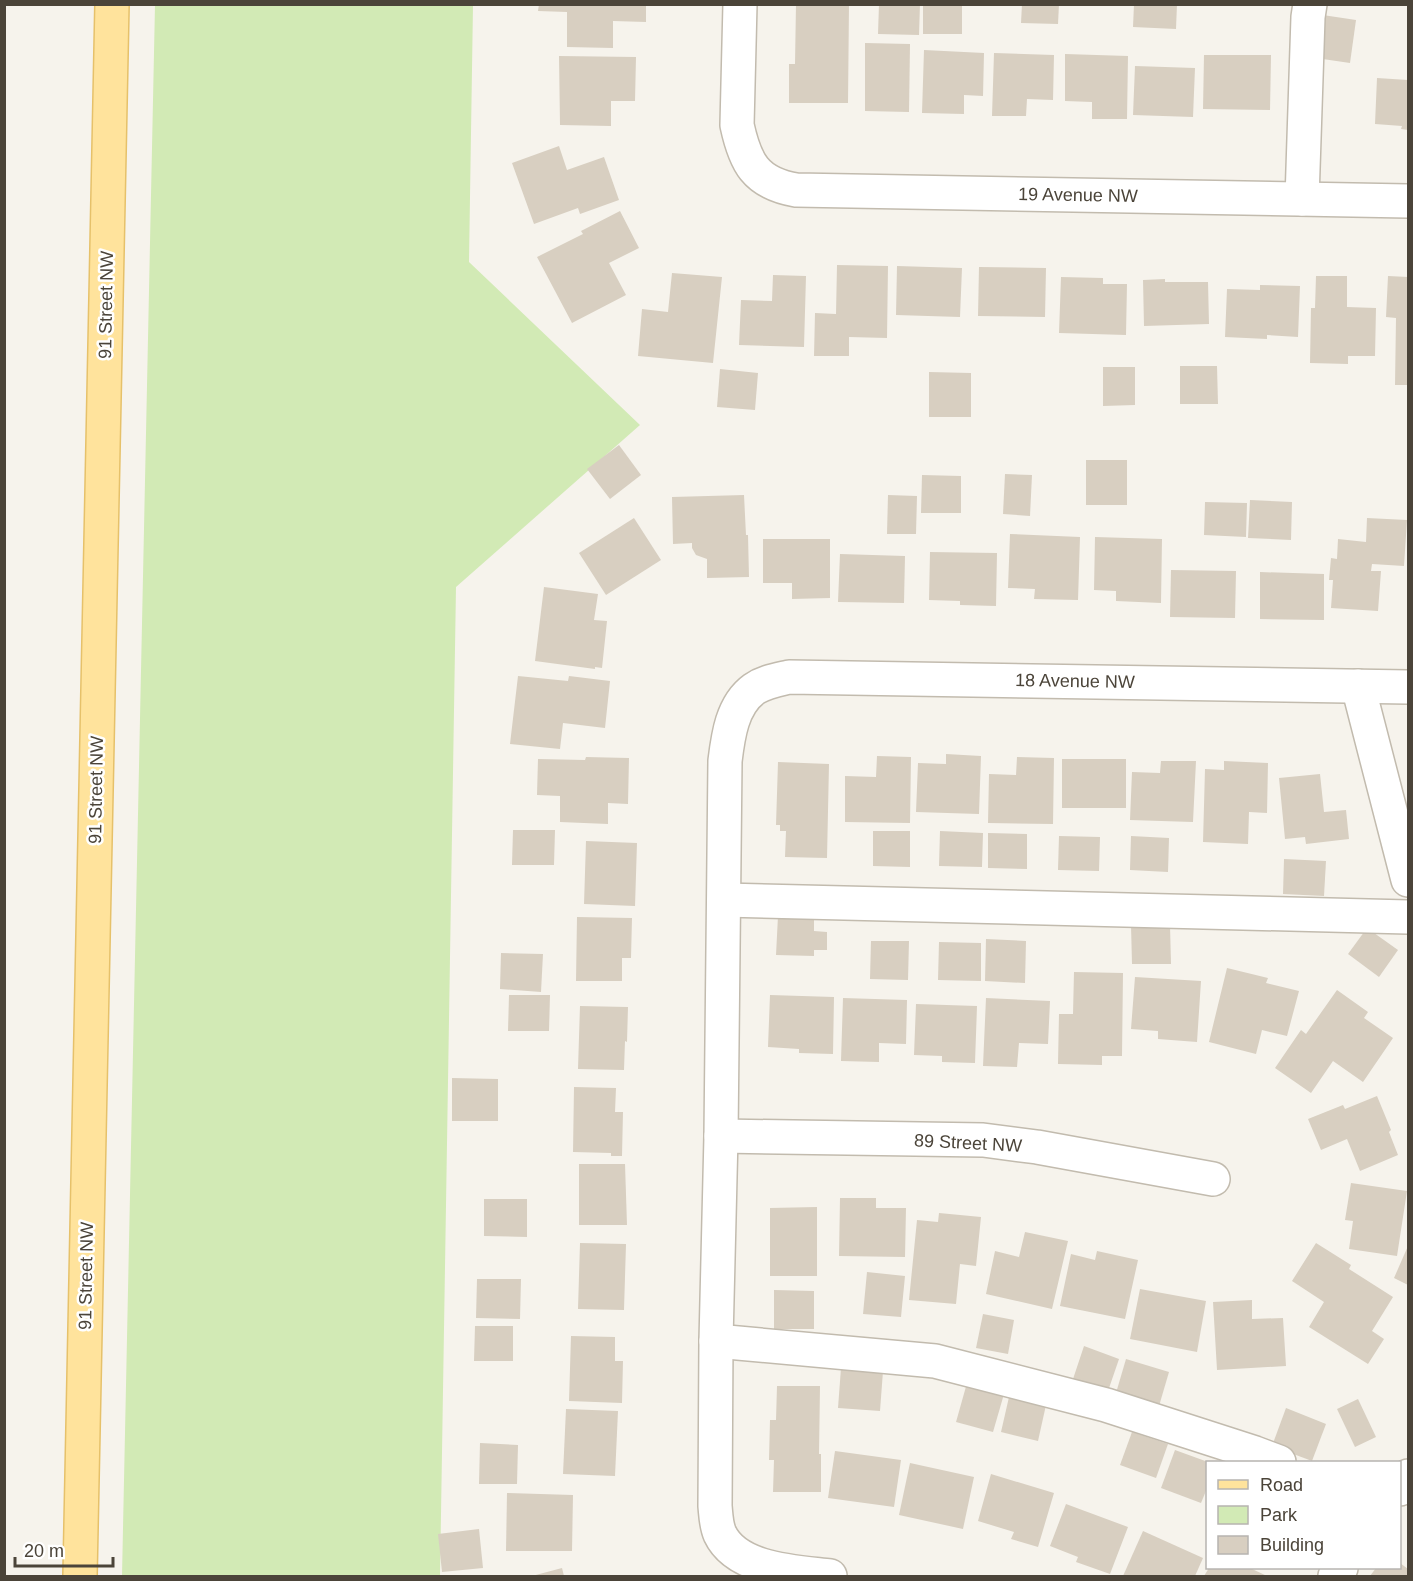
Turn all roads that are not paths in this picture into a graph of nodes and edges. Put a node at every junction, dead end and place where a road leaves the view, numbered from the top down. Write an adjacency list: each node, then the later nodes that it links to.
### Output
1 (112, 4): 15 (main road, 91 Street NW)
2 (740, 4): 4 (street, 19 Avenue NW)
3 (1310, 4): 4 (street)
4 (1302, 199): 5 (street, 19 Avenue NW)
5 (1408, 201)
6 (1358, 686): 7 (street, 18 Avenue NW); 8 (street); 9 (street, 18 Avenue NW)
7 (1408, 687)
8 (1408, 880)
9 (724, 900): 10 (street); 11 (street)
10 (1408, 917)
11 (721, 1136): 12 (street, 89 Street NW); 13 (street)
12 (1213, 1179)
13 (716, 1341): 14 (street); 16 (street)
14 (1278, 1461)
15 (80, 1576)
16 (830, 1576)

